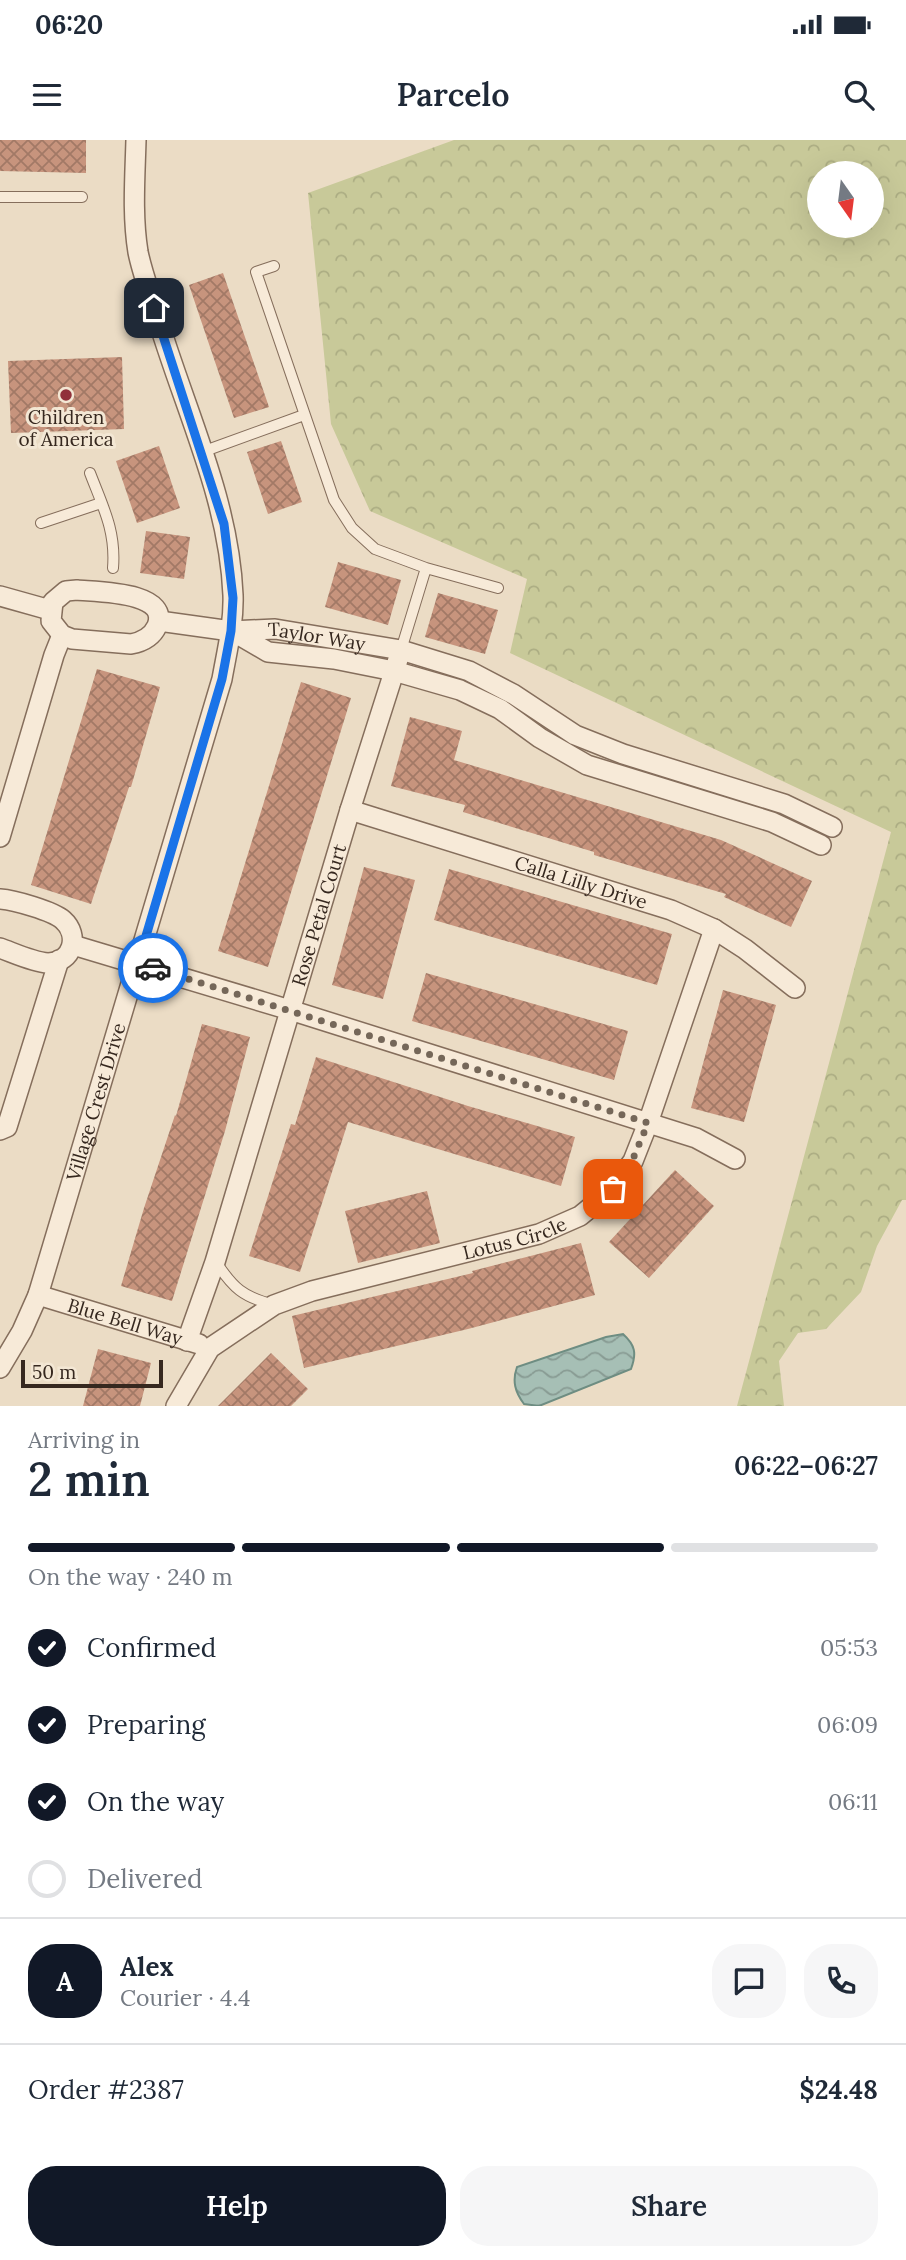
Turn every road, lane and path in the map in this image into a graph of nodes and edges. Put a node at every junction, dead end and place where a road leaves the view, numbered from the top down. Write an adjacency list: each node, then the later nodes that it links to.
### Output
1 (136, 140): 6 (street, Village Crest Drive)
2 (0, 197): 3 (lane)
3 (82, 197)
4 (274, 266): 5 (lane)
5 (303, 415): 6 (lane); 11 (lane)
6 (202, 452): 16 (street, Village Crest Drive)
7 (90, 473): 8 (lane)
8 (101, 503): 9 (lane); 10 (lane)
9 (41, 523)
10 (113, 568)
11 (426, 568): 12 (lane); 18 (lane)
12 (498, 588)
13 (0, 596): 14 (street)
14 (50, 610): 15 (street); 17 (street)
15 (159, 621): 16 (street); 17 (street)
16 (231, 631): 18 (street, Taylor Way); 19 (street, Taylor Way); 29 (street, Village Crest Drive)
17 (62, 635): 22 (street)
18 (401, 650): 19 (street, Rose Petal Court); 21 (street, Taylor Way)
19 (394, 671): 20 (street, Rose Petal Court); 23 (street, Taylor Way)
20 (350, 810): 25 (street, Calla Lilly Drive); 31 (street, Rose Petal Court)
21 (832, 827)
22 (0, 837)
23 (821, 845)
24 (0, 899): 26 (street)
25 (714, 929): 30 (street, Calla Lilly Drive); 32 (street, Lotus Circle)
26 (74, 945): 28 (street); 29 (street)
27 (0, 948): 28 (street)
28 (59, 960): 33 (street)
29 (138, 963): 31 (street); 36 (street, Village Crest Drive)
30 (795, 988)
31 (290, 1010): 32 (street); 35 (street, Rose Petal Court)
32 (648, 1123): 34 (street); 37 (street, Lotus Circle)
33 (0, 1130)
34 (735, 1159)
35 (215, 1262): 37 (lane); 38 (street, Rose Petal Court)
36 (38, 1295): 38 (street, Blue Bell Way); 40 (street, Village Crest Drive)
37 (274, 1305): 39 (street, Lotus Circle)
38 (187, 1341): 39 (street, Blue Bell Way)
39 (210, 1348): 41 (street, Lotus Circle)
40 (0, 1368)
41 (176, 1406)

